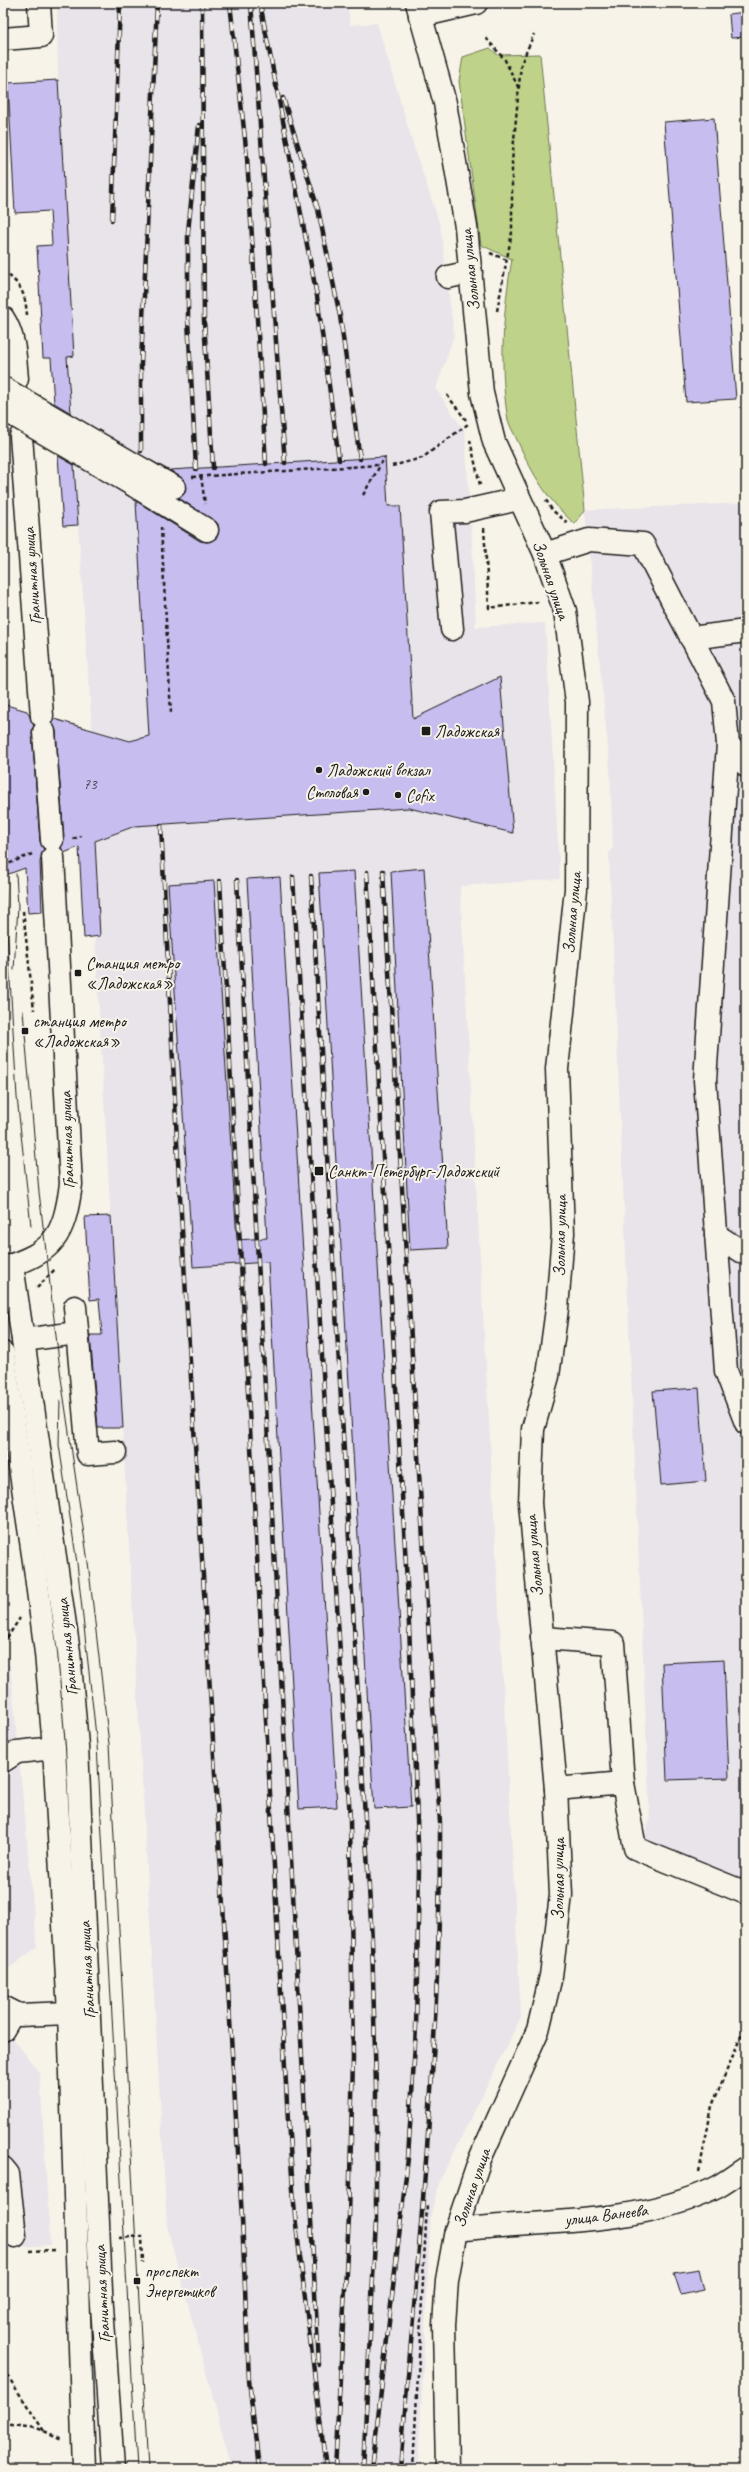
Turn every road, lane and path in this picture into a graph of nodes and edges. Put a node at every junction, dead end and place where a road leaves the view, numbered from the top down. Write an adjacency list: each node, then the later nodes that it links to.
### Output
1 (38, 3): 6 (street)
2 (476, 3): 3 (street)
3 (419, 9): 8 (street, Зольная улица)
4 (534, 34): 7 (path)
5 (486, 38): 7 (path)
6 (3, 39)
7 (519, 90): 10 (path)
8 (471, 272): 9 (street); 29 (street, Зольная улица)
9 (448, 277)
10 (495, 317)
11 (3, 318): 12 (street)
12 (10, 384): 25 (street, bridge)
13 (447, 395): 14 (path)
14 (453, 403): 15 (path); 17 (path)
15 (448, 406)
16 (3, 409): 25 (street, bridge)
17 (461, 414)
18 (469, 424): 22 (path)
19 (21, 436): 47 (street, Гранитная улица)
20 (385, 457): 21 (path)
21 (379, 465): 23 (path); 27 (path)
22 (392, 466)
23 (201, 476): 26 (path); 30 (path)
24 (480, 476): 31 (path)
25 (141, 479): 26 (street); 33 (street)
26 (180, 482)
27 (364, 495)
28 (544, 497): 34 (path)
29 (519, 499): 31 (street); 35 (street, Зольная улица)
30 (206, 504)
31 (482, 508): 36 (path); 37 (street)
32 (160, 520): 40 (path)
33 (207, 530)
34 (580, 543): 35 (street); 39 (street)
35 (545, 554): 56 (street, Зольная улица)
36 (542, 609)
37 (452, 629)
38 (746, 631): 39 (street)
39 (691, 638): 41 (street)
40 (171, 714)
41 (728, 744): 42 (street); 45 (street)
42 (746, 765)
43 (23, 911): 44 (path)
44 (34, 1010)
45 (716, 1235): 46 (street); 52 (street)
46 (746, 1254)
47 (7, 1267): 50 (street, Гранитная улица)
48 (75, 1307): 49 (street)
49 (77, 1333): 50 (street); 53 (street)
50 (23, 1340): 80 (street, Гранитная улица)
51 (3, 1353): 54 (street, Гранитная улица)
52 (746, 1423)
53 (115, 1452)
54 (11, 1466): 58 (street, Гранитная улица)
55 (24, 1613): 57 (path)
56 (542, 1638): 60 (street); 61 (street, Зольная улица)
57 (3, 1644)
58 (54, 1748): 59 (street); 63 (street, Гранитная улица)
59 (3, 1761)
60 (623, 1783): 61 (street); 62 (street)
61 (556, 1789): 70 (street, Зольная улица)
62 (746, 1893)
63 (69, 2013): 64 (street); 78 (street, Гранитная улица)
64 (6, 2017)
65 (746, 2024): 68 (path)
66 (3, 2168): 72 (street)
67 (746, 2168): 68 (street, улица Ванеева)
68 (694, 2196): 70 (street, улица Ванеева)
69 (428, 2205): 81 (path)
70 (456, 2230): 82 (street, Зольная улица)
71 (113, 2238): 74 (path)
72 (21, 2244): 73 (path)
73 (63, 2249)
74 (144, 2263)
75 (3, 2369): 77 (path)
76 (3, 2424): 77 (path)
77 (44, 2431): 78 (path)
78 (73, 2441): 79 (street, Гранитная улица)
79 (84, 2469)
80 (113, 2469)
81 (414, 2469)
82 (447, 2469)

